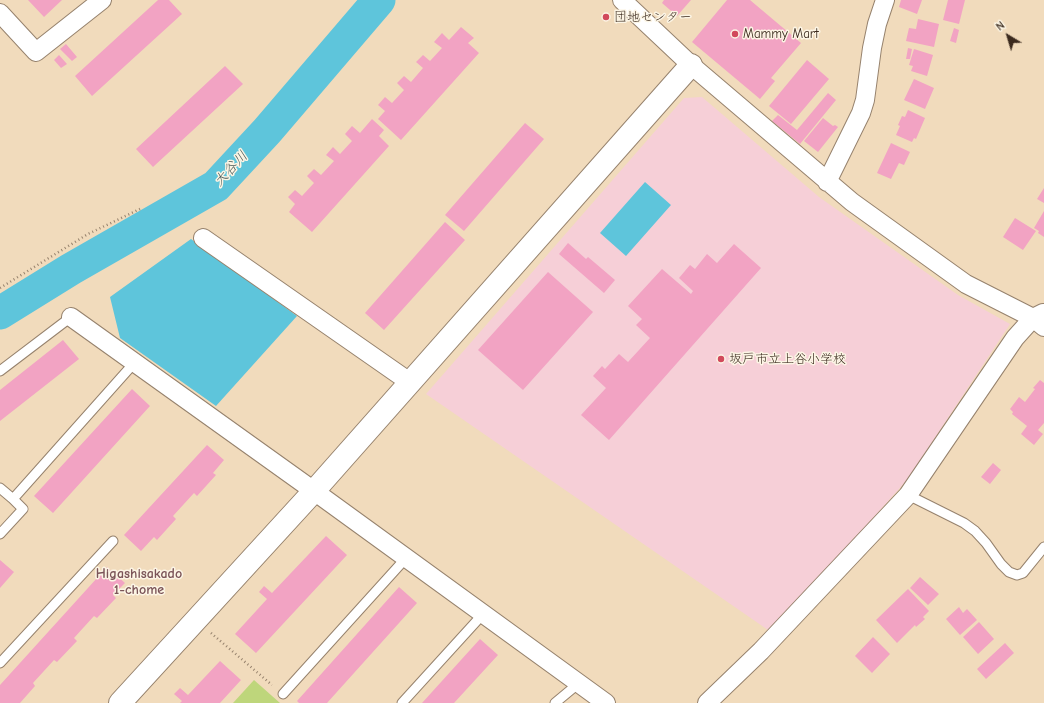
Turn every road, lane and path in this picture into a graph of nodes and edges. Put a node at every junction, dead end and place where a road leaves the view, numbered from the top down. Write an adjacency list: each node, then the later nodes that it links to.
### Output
1 (102, 0): 4 (street)
2 (622, 0): 5 (street)
3 (885, 0): 6 (street)
4 (0, 12)
5 (691, 65): 6 (street); 14 (street)
6 (827, 182): 11 (street)
7 (140, 209): 9 (path)
8 (203, 238): 14 (street)
9 (0, 288)
10 (71, 317): 12 (street); 13 (lane)
11 (1040, 319): 17 (street)
12 (135, 362): 16 (street); 18 (lane)
13 (0, 371)
14 (411, 383): 16 (street)
15 (0, 488): 18 (lane)
16 (314, 491): 22 (street); 28 (street)
17 (908, 495): 21 (lane); 32 (street)
18 (13, 499): 19 (lane)
19 (0, 534)
20 (113, 541): 25 (lane)
21 (1044, 547)
22 (406, 558): 23 (street); 27 (lane)
23 (483, 614): 26 (street); 29 (lane)
24 (206, 628): 27 (path)
25 (0, 662)
26 (579, 683): 30 (lane); 31 (street)
27 (283, 694)
28 (120, 703)
29 (402, 703)
30 (555, 703)
31 (606, 703)
32 (707, 703)

